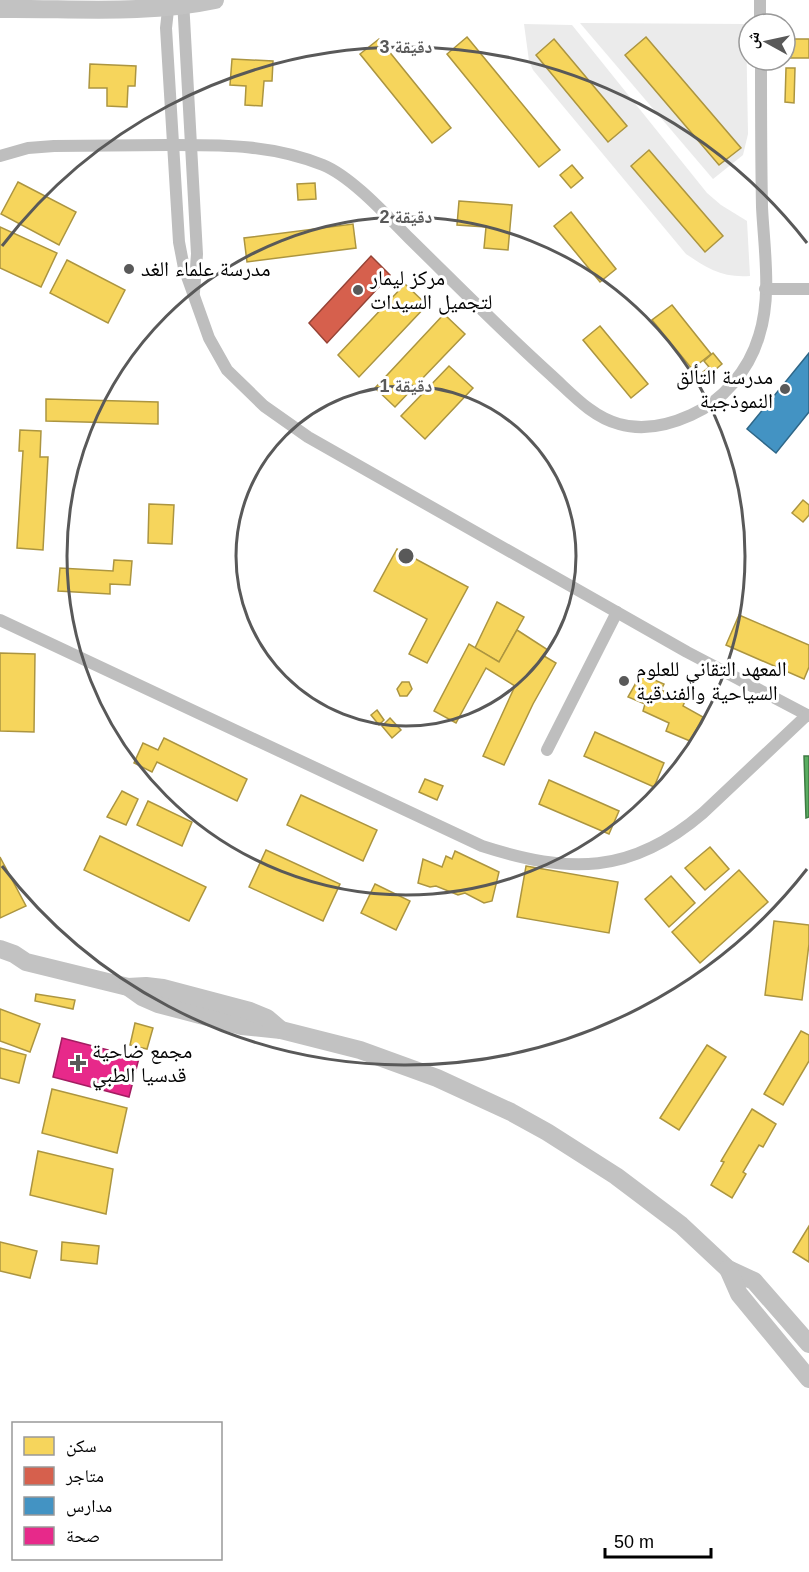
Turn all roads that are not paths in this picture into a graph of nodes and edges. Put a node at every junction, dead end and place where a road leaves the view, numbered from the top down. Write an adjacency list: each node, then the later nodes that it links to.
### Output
1 (215, 0): 2 (main road)
2 (176, 3): 3 (main road); 5 (street); 6 (street)
3 (0, 9)
4 (760, 72): 8 (street)
5 (190, 144): 6 (street); 8 (street); 10 (street)
6 (173, 145): 7 (street); 10 (street)
7 (0, 156)
8 (765, 288): 9 (street)
9 (809, 289)
10 (194, 293): 11 (street)
11 (617, 612): 13 (street); 14 (street)
12 (0, 620): 13 (street)
13 (808, 716)
14 (547, 750)
15 (0, 949): 17 (main road)
16 (0, 962): 17 (main road)
17 (26, 962): 18 (main road)
18 (728, 1269): 19 (main road); 20 (main road)
19 (809, 1344)
20 (808, 1377)

